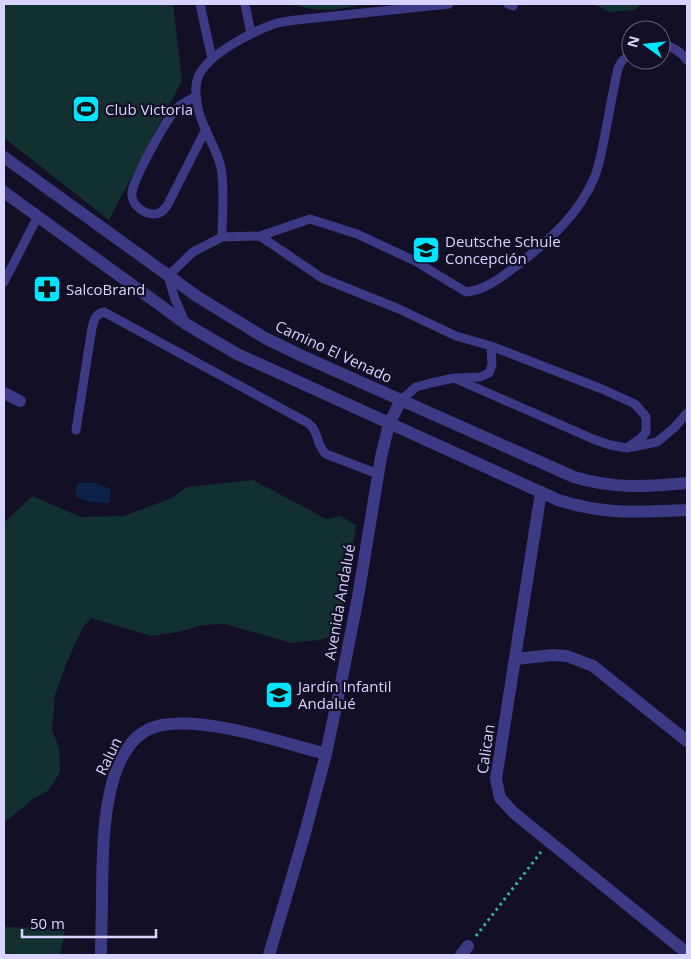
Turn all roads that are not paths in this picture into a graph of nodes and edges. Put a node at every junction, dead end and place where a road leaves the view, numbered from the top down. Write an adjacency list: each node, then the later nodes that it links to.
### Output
1 (200, 4): 6 (lane)
2 (245, 4): 4 (lane)
3 (449, 4): 4 (lane)
4 (251, 34): 6 (lane)
5 (671, 46): 7 (lane)
6 (212, 60): 9 (lane)
7 (687, 60)
8 (621, 63): 14 (lane)
9 (196, 96): 10 (lane); 10 (lane)
10 (206, 129): 15 (lane)
11 (4, 157): 16 (street, Camino El Venado)
12 (7, 196): 13 (street)
13 (38, 216): 17 (lane); 18 (street)
14 (260, 236): 15 (lane); 19 (lane)
15 (222, 237): 16 (lane)
16 (168, 276): 18 (lane); 22 (street, Camino El Venado)
17 (4, 282)
18 (186, 324): 25 (street)
19 (491, 346): 20 (lane); 27 (lane)
20 (454, 378): 22 (lane); 27 (lane)
21 (4, 393): 23 (street)
22 (401, 400): 25 (street, Avenida Andalué); 29 (street, Camino El Venado)
23 (20, 401)
24 (687, 413): 27 (lane)
25 (389, 424): 28 (street, Avenida Andalué); 30 (street)
26 (76, 430): 28 (lane)
27 (627, 448)
28 (378, 474): 34 (street, Avenida Andalué)
29 (687, 483)
30 (540, 492): 31 (street); 32 (street, Calican)
31 (687, 510)
32 (516, 660): 33 (street); 35 (street, Calican)
33 (687, 741)
34 (326, 754): 36 (street, Ralun); 37 (street, Avenida Andalué)
35 (687, 953)
36 (100, 955)
37 (269, 955)

